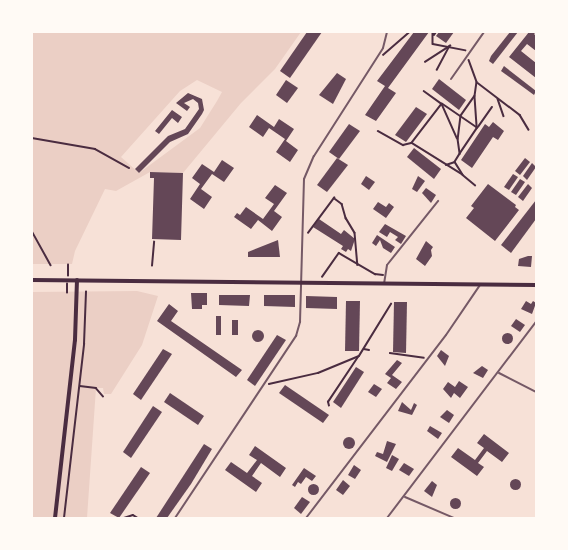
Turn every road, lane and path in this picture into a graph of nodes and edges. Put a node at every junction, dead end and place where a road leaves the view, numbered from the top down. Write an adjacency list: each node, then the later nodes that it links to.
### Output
1 (387, 32): 6 (street)
2 (409, 32): 6 (path)
3 (434, 32): 5 (path)
4 (484, 32): 7 (street)
5 (450, 46): 7 (path); 8 (path); 9 (path)
6 (379, 55): 41 (street)
7 (467, 56): 10 (street); 11 (path)
8 (425, 62)
9 (437, 70)
10 (451, 79)
11 (477, 82): 13 (path); 14 (path)
12 (424, 91): 15 (path)
13 (475, 96): 17 (path); 19 (path)
14 (498, 98): 18 (path); 20 (path)
15 (442, 104): 17 (path); 23 (path); 24 (path)
16 (492, 107): 19 (path)
17 (461, 116): 19 (path); 23 (path)
18 (504, 116)
19 (477, 128): 25 (path)
20 (528, 130)
21 (378, 131): 24 (path)
22 (32, 138): 28 (path)
23 (458, 138): 25 (path)
24 (412, 143): 27 (path)
25 (460, 154): 26 (path)
26 (455, 162): 27 (path); 29 (path)
27 (445, 165): 29 (path)
28 (129, 168)
29 (463, 175): 30 (path)
30 (475, 185)
31 (438, 201): 38 (street)
32 (32, 231): 36 (path)
33 (306, 236): 35 (path)
34 (154, 242): 37 (path)
35 (358, 264): 38 (path); 42 (path)
36 (51, 265)
37 (152, 266)
38 (384, 275): 43 (street)
39 (32, 280): 40 (main road)
40 (77, 280): 41 (main road); 61 (main road)
41 (300, 282): 42 (main road); 56 (street)
42 (315, 282): 43 (main road)
43 (384, 284): 44 (main road)
44 (480, 284): 45 (main road); 53 (street)
45 (537, 285)
46 (86, 292): 55 (path)
47 (391, 304): 49 (path)
48 (537, 322): 54 (street)
49 (363, 349): 50 (path); 52 (path)
50 (369, 350)
51 (390, 353): 53 (path)
52 (359, 356): 56 (path); 59 (path)
53 (427, 361): 66 (street)
54 (499, 373): 57 (street); 60 (street)
55 (79, 386): 58 (path); 62 (path)
56 (263, 386): 65 (street)
57 (537, 392)
58 (102, 396)
59 (329, 406)
60 (404, 496): 67 (street); 68 (street)
61 (55, 519)
62 (64, 519)
63 (124, 519): 64 (path)
64 (138, 519)
65 (175, 519)
66 (306, 519)
67 (387, 519)
68 (454, 519)

